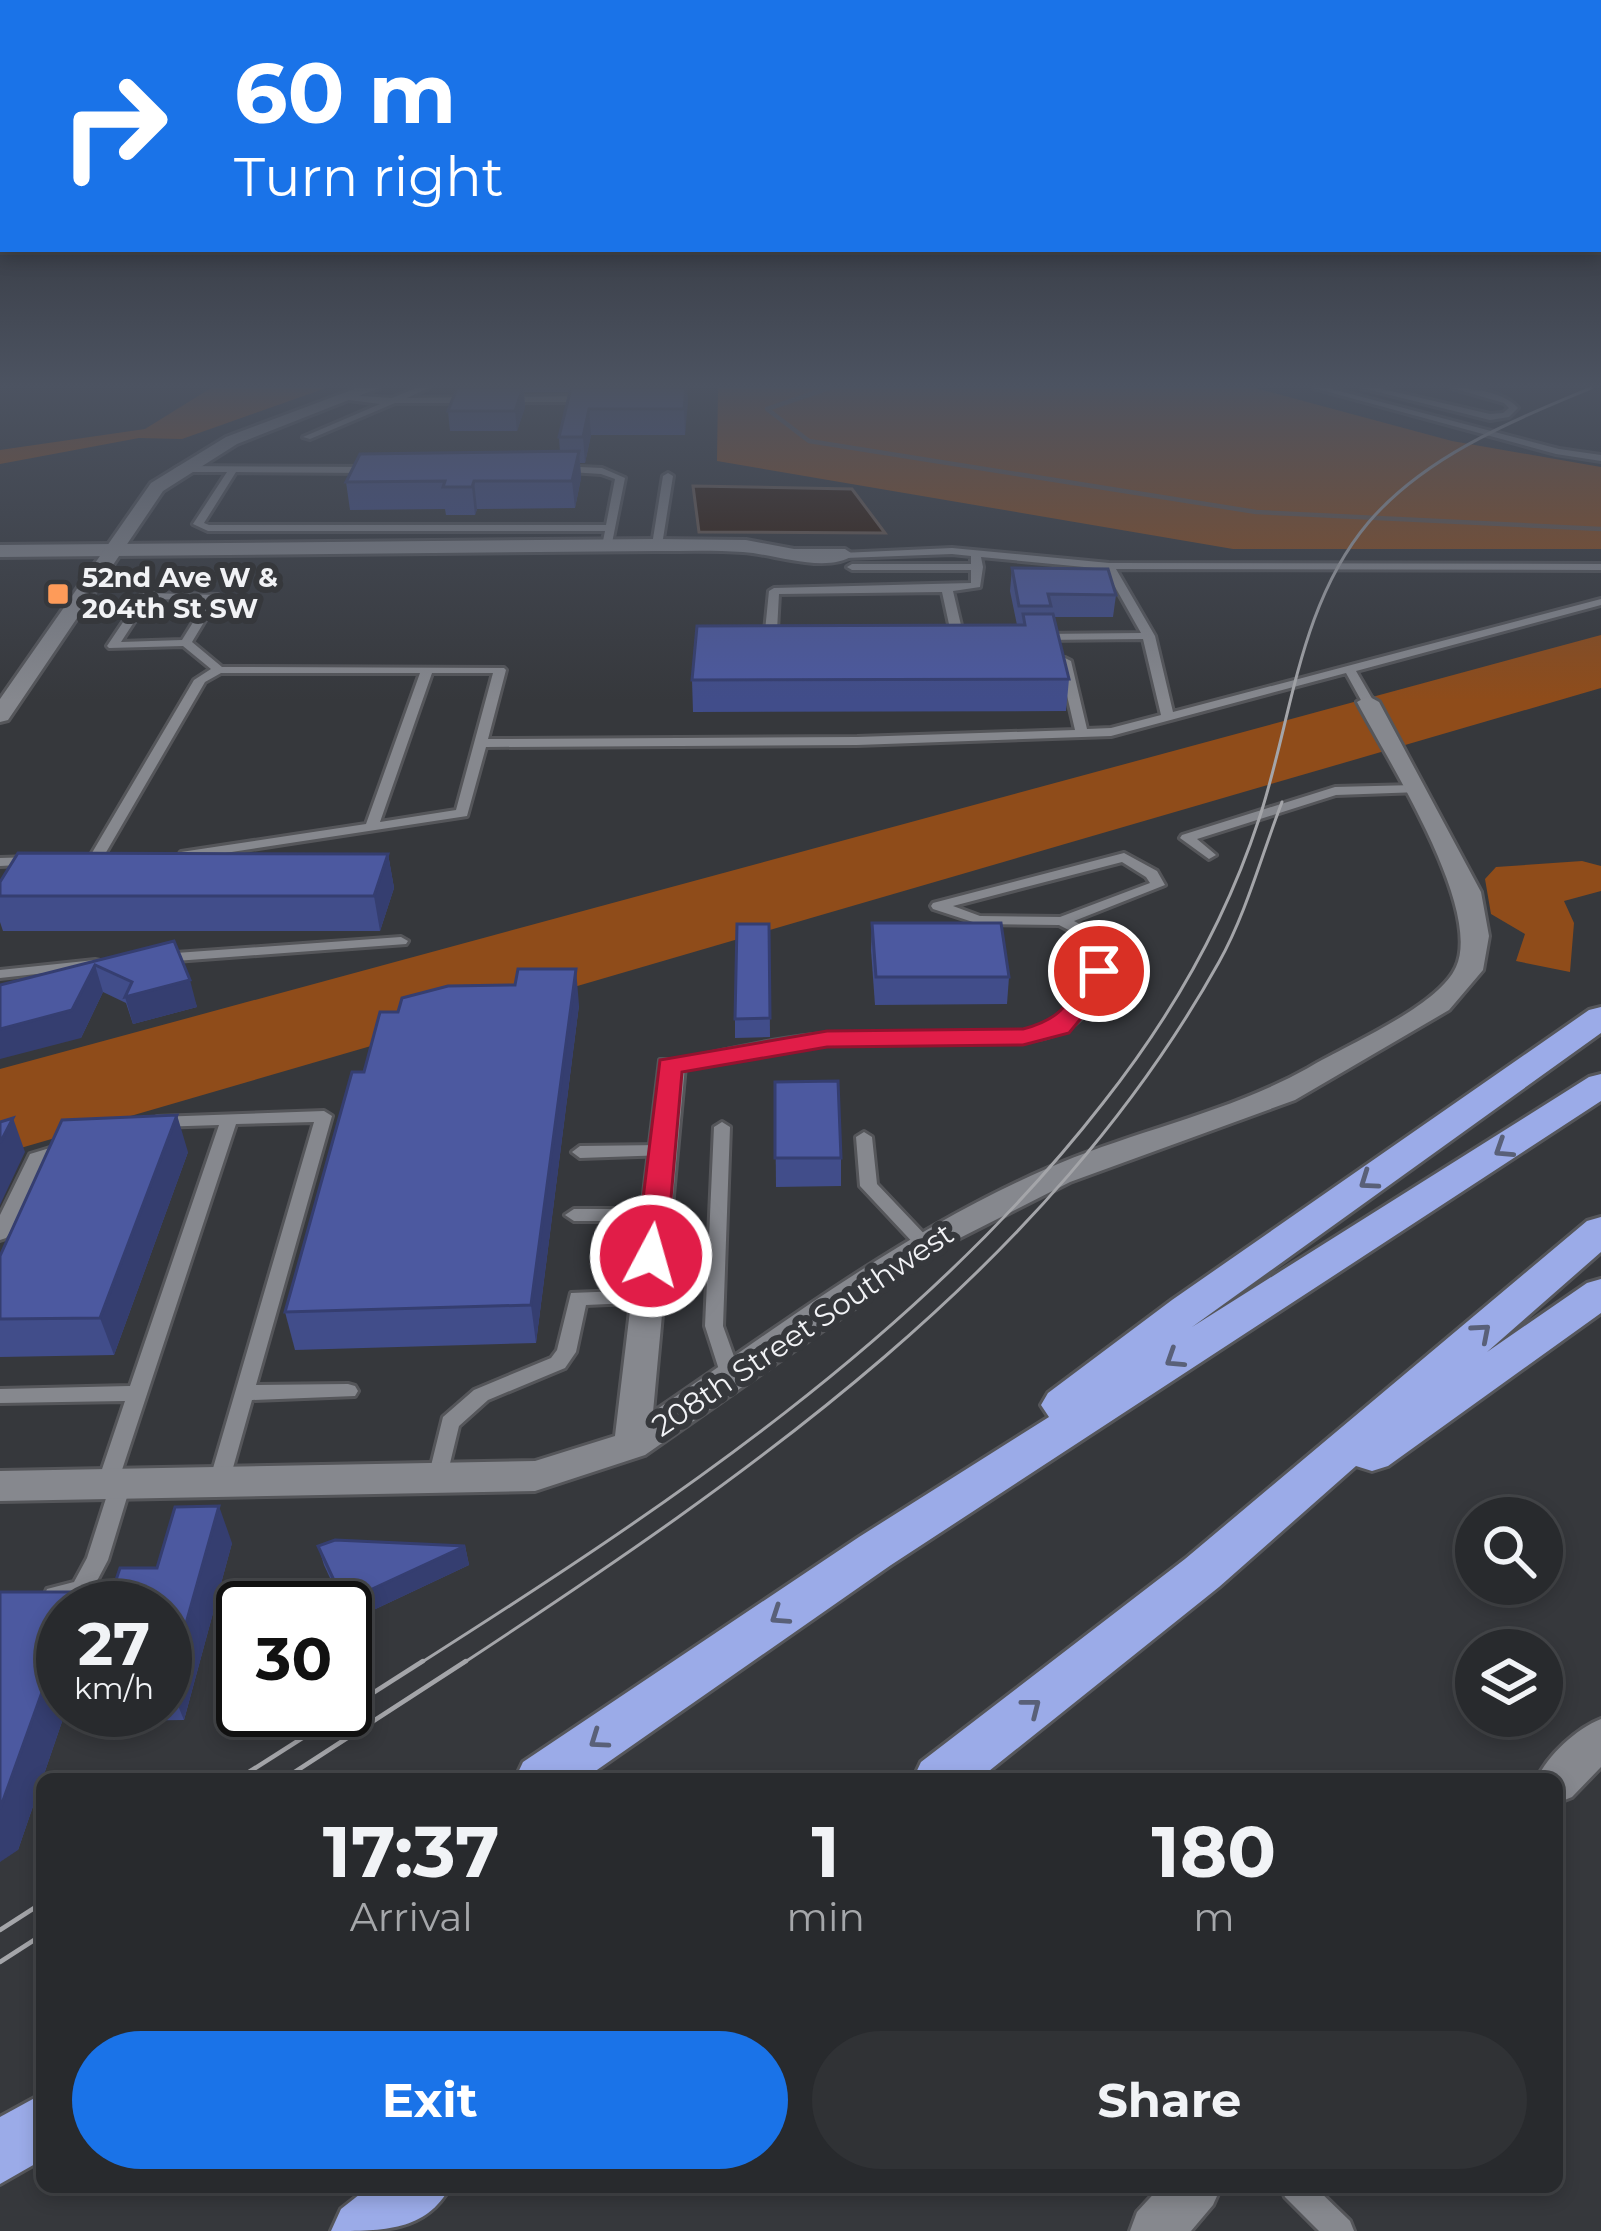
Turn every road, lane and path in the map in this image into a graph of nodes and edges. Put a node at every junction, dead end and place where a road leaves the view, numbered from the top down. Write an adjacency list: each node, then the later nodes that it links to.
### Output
1 (154, 492): 10 (street)
2 (219, 492): 5 (lane)
3 (617, 492): 6 (lane)
4 (665, 492): 7 (lane)
5 (299, 528): 6 (lane); 8 (lane)
6 (609, 537): 7 (street); 8 (street)
7 (657, 545): 12 (street)
8 (286, 549): 10 (street)
9 (0, 550): 10 (street)
10 (112, 550): 29 (street)
11 (977, 560): 12 (lane); 13 (lane); 15 (lane)
12 (848, 561)
13 (1109, 566): 14 (lane); 17 (lane)
14 (1601, 567)
15 (947, 588): 20 (lane); 22 (lane)
16 (1601, 602): 27 (lane)
17 (1148, 636): 19 (lane); 30 (lane)
18 (1018, 637): 19 (lane)
19 (1059, 637): 31 (lane)
20 (802, 638)
21 (935, 638): 22 (lane)
22 (958, 638): 23 (lane)
23 (978, 638)
24 (186, 644): 24 (lane); 25 (lane)
25 (219, 670): 26 (lane); 37 (lane)
26 (427, 670): 32 (lane); 34 (lane)
27 (1350, 670): 28 (lane); 30 (lane)
28 (1368, 702): 33 (street, 208th Street Southwest)
29 (0, 715)
30 (1168, 718): 31 (lane)
31 (1082, 733): 32 (lane)
32 (480, 743): 34 (lane)
33 (1415, 789): 35 (lane); 59 (street, 208th Street Southwest)
34 (371, 827): 36 (lane)
35 (1209, 855)
36 (173, 856)
37 (77, 859)
38 (58, 860): 39 (lane)
39 (0, 862)
40 (1062, 921): 40 (lane); 46 (lane)
41 (400, 941): 42 (lane)
42 (145, 960)
43 (122, 962): 44 (lane)
44 (0, 974)
45 (1601, 1017): 72 (highway, one-way to 72)
46 (670, 1066): 53 (street)
47 (1601, 1085): 72 (highway, one-way to 72)
48 (230, 1118): 49 (lane); 64 (lane); 65 (lane)
49 (145, 1125)
50 (722, 1127): 62 (lane)
51 (865, 1137): 59 (lane)
52 (80, 1145): 58 (lane)
53 (661, 1151): 54 (lane); 56 (street)
54 (580, 1152)
55 (574, 1215): 56 (lane)
56 (655, 1215): 61 (street)
57 (1601, 1230): 73 (highway, one-way to 57)
58 (0, 1234)
59 (924, 1244): 62 (street, 208th Street Southwest)
60 (1601, 1293): 73 (highway)
61 (646, 1297): 67 (street); 68 (lane)
62 (731, 1376): 67 (street, 208th Street Southwest)
63 (348, 1391): 65 (lane)
64 (138, 1393): 66 (lane); 70 (lane)
65 (244, 1393): 69 (lane)
66 (0, 1396)
67 (632, 1445): 68 (street, 208th Street Southwest)
68 (438, 1478): 69 (street, 208th Street Southwest)
69 (219, 1482): 70 (street, 208th Street Southwest)
70 (114, 1484): 71 (street, 208th Street Southwest); 74 (lane)
71 (0, 1486)
72 (875, 1551): 76 (highway, one-way to 76)
73 (1202, 1573): 77 (highway, one-way to 73)
74 (85, 1581)
75 (1601, 1738): 78 (street)
76 (550, 1773)
77 (948, 1773)
78 (1563, 1777)
79 (36, 2128): 80 (highway)
80 (0, 2153)
81 (411, 2193): 84 (highway)
82 (1190, 2193): 85 (street)
83 (1301, 2193): 86 (lane)
84 (363, 2231)
85 (1156, 2231)
86 (1340, 2231)

